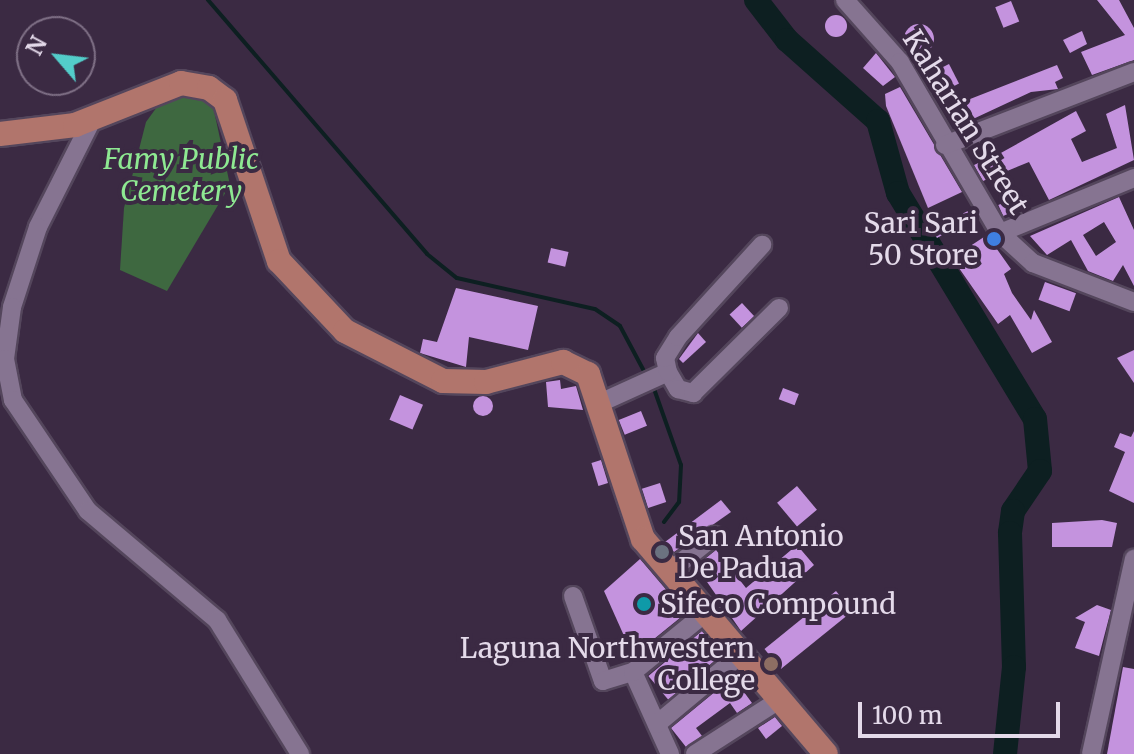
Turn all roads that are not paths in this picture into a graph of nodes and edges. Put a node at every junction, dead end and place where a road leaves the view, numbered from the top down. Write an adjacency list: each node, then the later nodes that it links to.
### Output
1 (845, 0): 5 (street, Kaharian Street)
2 (1134, 72): 5 (street)
3 (92, 120): 4 (main road); 12 (main road); 22 (street)
4 (0, 134)
5 (945, 145): 7 (street, Kaharian Street)
6 (1134, 178): 7 (street)
7 (1000, 233): 9 (street, Kaharian Street)
8 (762, 245): 11 (street)
9 (1134, 302)
10 (779, 308): 11 (street)
11 (668, 372): 12 (street)
12 (602, 402): 15 (main road)
13 (714, 536): 15 (street)
14 (1134, 559): 26 (street)
15 (669, 572): 17 (main road)
16 (573, 596): 19 (street)
17 (704, 614): 18 (main road); 19 (street)
18 (740, 655): 20 (main road); 21 (street)
19 (633, 672): 21 (street)
20 (779, 700): 24 (street); 25 (main road)
21 (657, 724): 23 (street)
22 (300, 754)
23 (670, 754)
24 (695, 754)
25 (826, 754)
26 (1091, 754)

